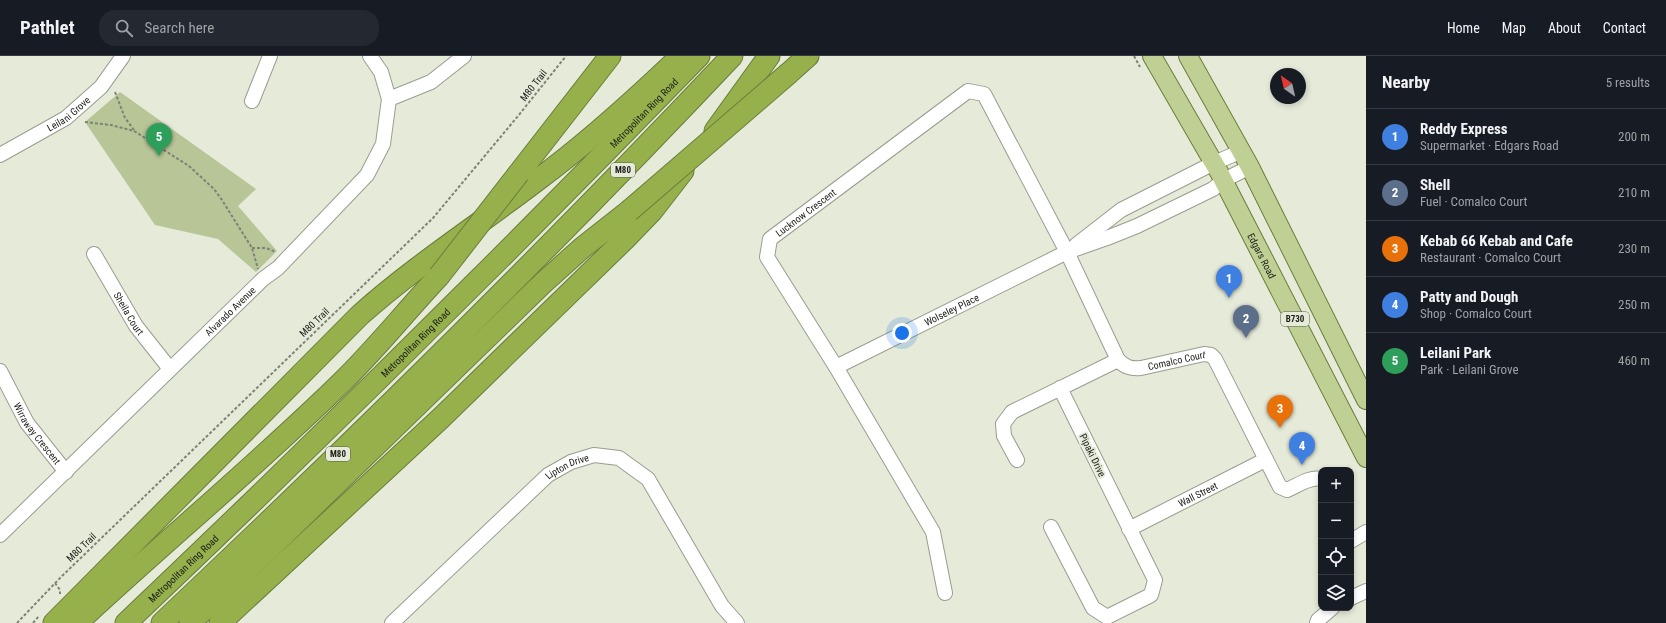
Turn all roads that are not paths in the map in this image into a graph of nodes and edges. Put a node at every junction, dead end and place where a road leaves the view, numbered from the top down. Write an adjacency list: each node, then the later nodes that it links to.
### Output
1 (123, 56): 15 (street, Leilani Grove)
2 (270, 56): 14 (street)
3 (370, 56): 13 (street, Alvarado Avenue)
4 (464, 56): 13 (street)
5 (610, 56): 33 (highway, bridge)
6 (681, 56): 44 (highway)
7 (699, 56): 47 (highway, Metropolitan Ring Road / M80)
8 (732, 56): 48 (highway, M80)
9 (769, 56): 51 (highway)
10 (808, 56): 19 (highway, bridge)
11 (1152, 56): 17 (main road, Edgars Road / B730)
12 (1188, 56): 16 (main road, B730)
13 (388, 94): 24 (street, Alvarado Avenue)
14 (252, 101)
15 (0, 156)
16 (1246, 159): 17 (street, Wolseley Place); 18 (street, Wolseley Place); 27 (main road, B730)
17 (1214, 163): 18 (main road, Edgars Road / B730); 20 (street, Wolseley Place)
18 (1224, 180): 20 (street, Wolseley Place); 28 (main road, Edgars Road / B730)
19 (629, 211): 49 (highway); 50 (highway)
20 (1067, 252): 22 (street); 23 (street, Wolseley Place); 23 (street, Lucknow Crescent)
21 (94, 254): 24 (street, Sheila Court)
22 (1118, 360): 26 (street); 30 (street, Comalco Court)
23 (836, 367): 40 (street, Lucknow Crescent)
24 (170, 369): 31 (street, Alvarado Avenue)
25 (0, 371): 31 (street, Wirraway Crescent)
26 (1060, 388): 29 (street); 35 (street, Pipaki Drive)
27 (1366, 400)
28 (1366, 458)
29 (1017, 460)
30 (1265, 460): 32 (street, Comalco Court); 35 (street, Wall Street)
31 (66, 472): 37 (street, Alvarado Avenue)
32 (1318, 478)
33 (185, 527): 45 (highway); 46 (highway)
34 (1051, 527): 35 (street, Pipaki Drive)
35 (1129, 529)
36 (1366, 532): 38 (street)
37 (0, 535)
38 (1354, 539)
39 (1366, 591): 41 (street)
40 (945, 593)
41 (1354, 597)
42 (1327, 611): 43 (street)
43 (1318, 616)
44 (54, 623)
45 (77, 623)
46 (95, 623)
47 (126, 623)
48 (162, 623)
49 (190, 623)
50 (206, 623)
51 (220, 623)
52 (392, 623): 53 (street, Lipton Drive)
53 (737, 623)

